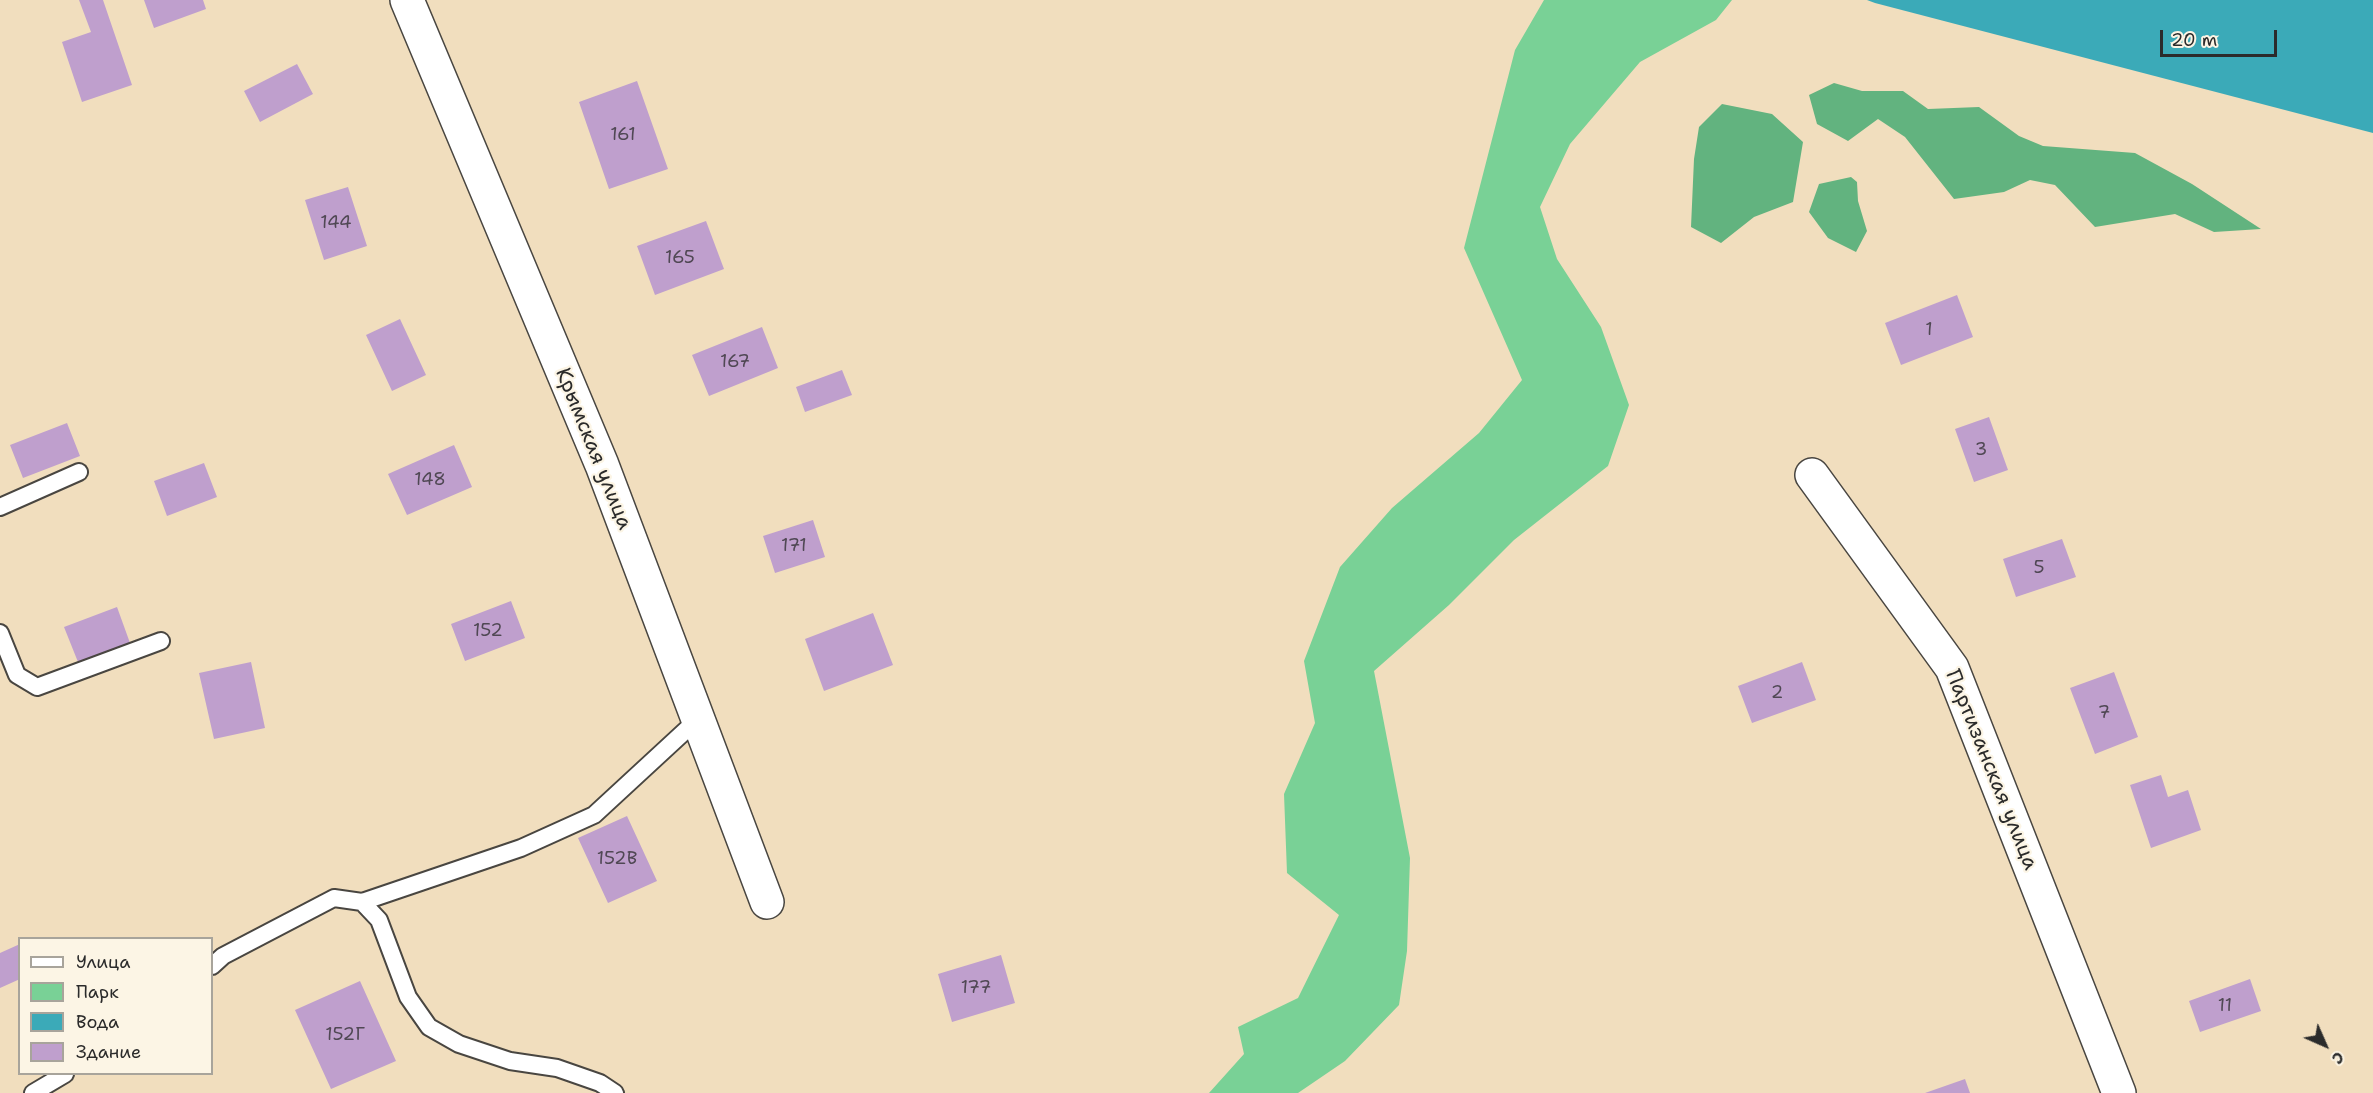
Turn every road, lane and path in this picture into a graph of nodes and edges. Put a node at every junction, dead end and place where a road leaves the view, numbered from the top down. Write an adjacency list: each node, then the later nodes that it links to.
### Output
1 (407, 0): 7 (street, Крымская улица)
2 (79, 472): 4 (lane)
3 (1812, 475): 14 (street, Партизанская улица)
4 (0, 507)
5 (0, 633): 6 (lane)
6 (161, 641)
7 (698, 719): 8 (lane); 9 (street, Крымская улица)
8 (362, 902): 10 (lane); 13 (lane)
9 (767, 902)
10 (213, 965)
11 (63, 1075): 12 (lane)
12 (33, 1093)
13 (615, 1093)
14 (2119, 1093)

